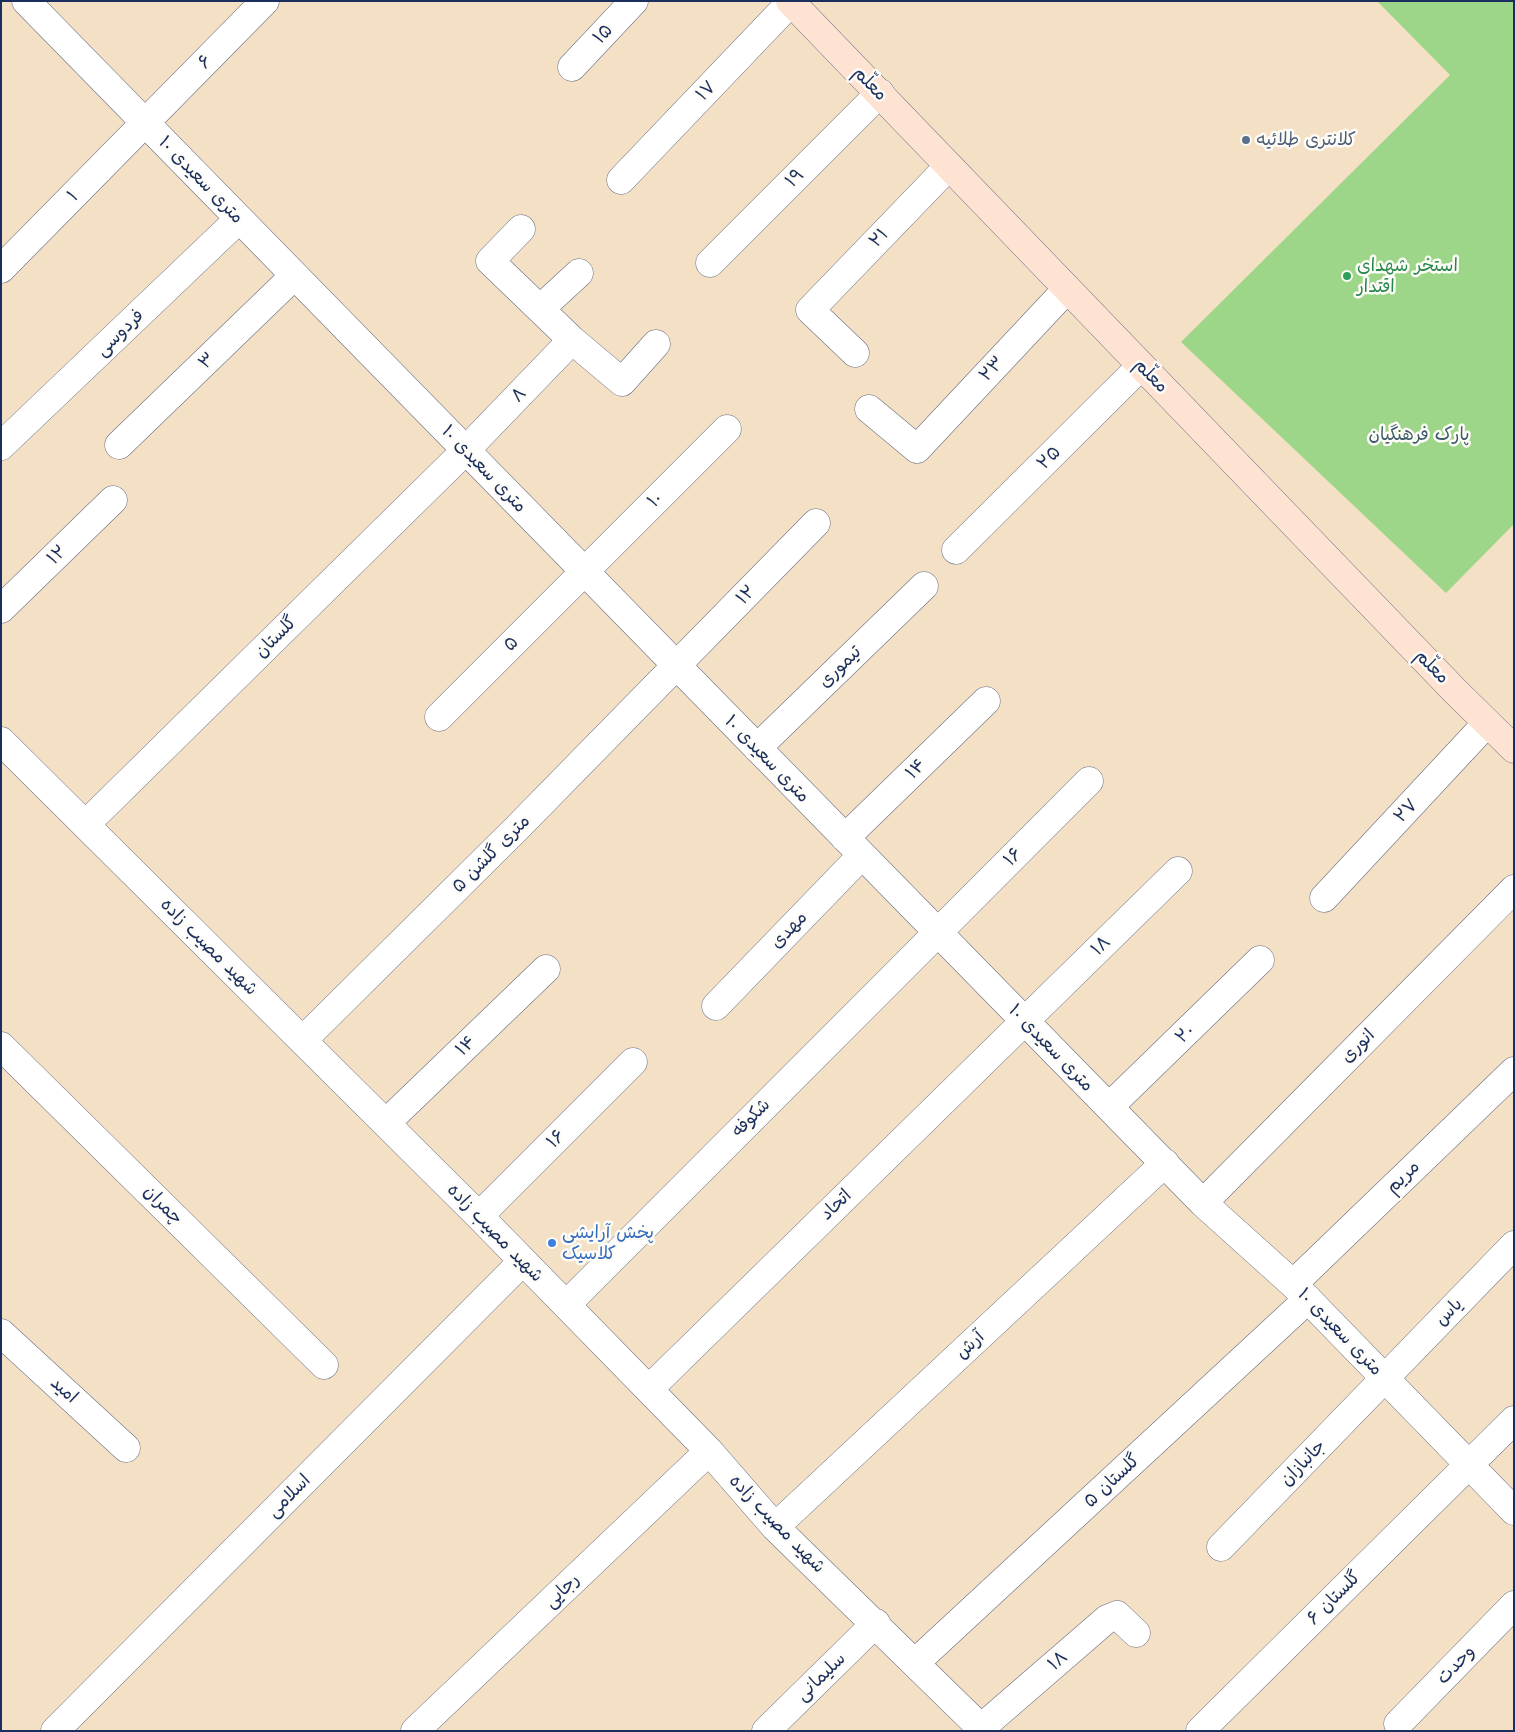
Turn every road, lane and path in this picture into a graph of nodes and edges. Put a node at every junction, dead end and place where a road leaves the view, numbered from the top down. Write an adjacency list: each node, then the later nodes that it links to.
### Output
1 (26, 1): 7 (street, ۱۰ متری سعیدی)
2 (265, 1): 7 (street, ۶)
3 (634, 1): 5 (street, ۱۵)
4 (790, 2): 6 (street, معلّم); 9 (street, ۱۷)
5 (572, 67)
6 (880, 93): 8 (street, معلّم); 12 (street, ۱۹)
7 (146, 124): 10 (street, ۱۰ متری سعیدی); 13 (street, ۱)
8 (949, 166): 16 (street, معلّم); 20 (street, ۲۱)
9 (620, 180)
10 (239, 219): 15 (street, ۱۰ متری سعیدی); 25 (street, فردوسی)
11 (521, 229): 17 (street)
12 (710, 263)
13 (1, 269)
14 (579, 273): 17 (street)
15 (294, 276): 24 (street, ۳); 26 (street, ۱۰ متری سعیدی)
16 (1067, 289): 21 (street, معلّم); 22 (street, ۲۳)
17 (540, 309): 18 (street)
18 (572, 340): 19 (street); 26 (street, ۸)
19 (656, 344)
20 (856, 353)
21 (1141, 366): 29 (street, ۲۵); 36 (street, معلّم)
22 (869, 409)
23 (726, 429): 30 (street, ۱۰)
24 (119, 445)
25 (1, 446)
26 (465, 451): 30 (street, ۱۰ متری سعیدی); 41 (street, گلستان)
27 (113, 500): 32 (street, ۱۲)
28 (816, 523): 33 (street, ۱۲)
29 (956, 550)
30 (584, 571): 33 (street, ۱۰ متری سعیدی); 35 (street, ۵)
31 (924, 586): 38 (street, تیموری)
32 (1, 609)
33 (677, 667): 38 (street, ۱۰ متری سعیدی); 51 (street, ۵ متری گلشن)
34 (986, 700): 42 (street, ۱۴)
35 (439, 716)
36 (1488, 723): 39 (street, معلّم); 45 (street, ۲۷)
37 (1, 740): 41 (street, شهید مصیب زاده)
38 (757, 748): 42 (street, ۱۰ متری سعیدی)
39 (1514, 749)
40 (1089, 781): 46 (street, ۱۶)
41 (86, 824): 51 (street, شهید مصیب زاده)
42 (854, 847): 46 (street, ۱۰ متری سعیدی); 49 (street, مهدی)
43 (1178, 871): 50 (street, ۱۸)
44 (1514, 889): 58 (street, انوری)
45 (1324, 898)
46 (937, 932): 50 (street, ۱۰ متری سعیدی); 63 (street, شکوفه)
47 (1260, 960): 55 (street, ۲۰)
48 (546, 969): 56 (street, ۱۴)
49 (716, 1006)
50 (1024, 1021): 55 (street, ۱۰ متری سعیدی); 67 (street, اتحاد)
51 (303, 1040): 56 (street, شهید مصیب زاده)
52 (1, 1046): 65 (street, چمران)
53 (633, 1062): 59 (street, ۱۶)
54 (1514, 1070): 62 (street, مریم)
55 (1109, 1107): 57 (street, ۱۰ متری سعیدی)
56 (386, 1123): 59 (street, شهید مصیب زاده)
57 (1164, 1163): 58 (street, ۱۰ متری سعیدی); 73 (street, آرش)
58 (1203, 1203): 62 (street, ۱۰ متری سعیدی)
59 (479, 1216): 61 (street, شهید مصیب زاده)
60 (1514, 1244): 66 (street, یاس)
61 (522, 1261): 63 (street, شهید مصیب زاده); 81 (street, اسلامی)
62 (1301, 1292): 66 (street, ۱۰ متری سعیدی); 78 (street, گلستان ۵)
63 (566, 1305): 67 (street, شهید مصیب زاده)
64 (1, 1333): 69 (street, امید)
65 (324, 1365)
66 (1385, 1378): 71 (street, ۱۰ متری سعیدی); 74 (street, جانبازان)
67 (649, 1390): 70 (street, شهید مصیب زاده)
68 (1514, 1420): 71 (street, گلستان ۶)
69 (126, 1448)
70 (709, 1451): 73 (street, شهید مصیب زاده); 82 (street, رجایی)
71 (1469, 1465): 72 (street, ۱۰ متری سعیدی); 84 (street, گلستان ۶)
72 (1514, 1511)
73 (775, 1527): 76 (street, شهید مصیب زاده)
74 (1221, 1547)
75 (1514, 1605): 79 (street, وحدت)
76 (876, 1623): 78 (street, شهید مصیب زاده); 83 (street, سلیمانی)
77 (1136, 1632): 80 (street, ۱۸)
78 (916, 1662): 80 (street, شهید مصیب زاده)
79 (1398, 1724)
80 (983, 1729)
81 (55, 1731)
82 (415, 1731)
83 (766, 1731)
84 (1200, 1731)

